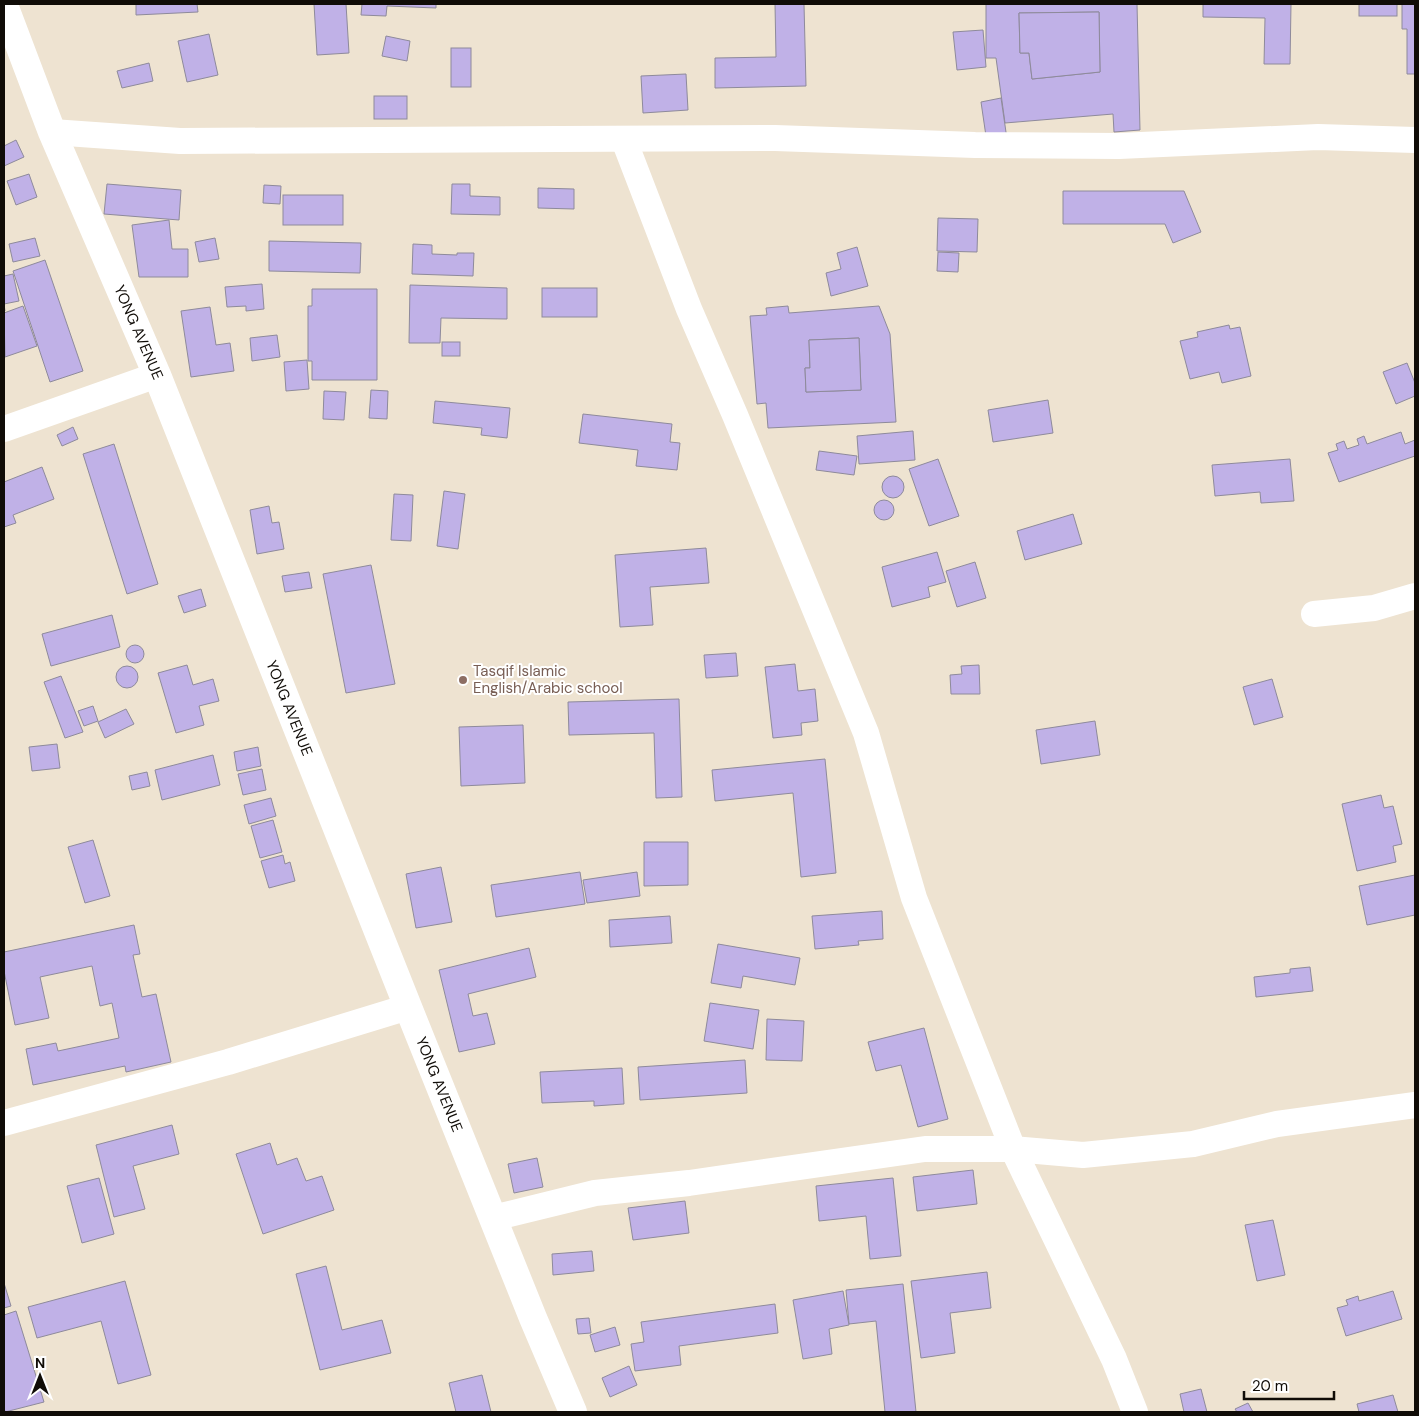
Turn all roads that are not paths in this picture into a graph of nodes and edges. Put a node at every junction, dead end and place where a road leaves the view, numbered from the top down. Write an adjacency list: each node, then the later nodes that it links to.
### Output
1 (4, 5): 2 (street, YONG AVENUE)
2 (52, 132): 3 (street); 5 (street, YONG AVENUE)
3 (624, 140): 4 (street); 12 (street)
4 (1415, 140)
5 (157, 375): 6 (street); 9 (street, YONG AVENUE)
6 (4, 429)
7 (1414, 603): 8 (street)
8 (1314, 614)
9 (408, 1007): 11 (street); 13 (street, YONG AVENUE)
10 (1415, 1105): 12 (street)
11 (4, 1123)
12 (1013, 1149): 13 (street); 15 (street)
13 (493, 1218): 14 (street, YONG AVENUE)
14 (574, 1412)
15 (1135, 1412)

